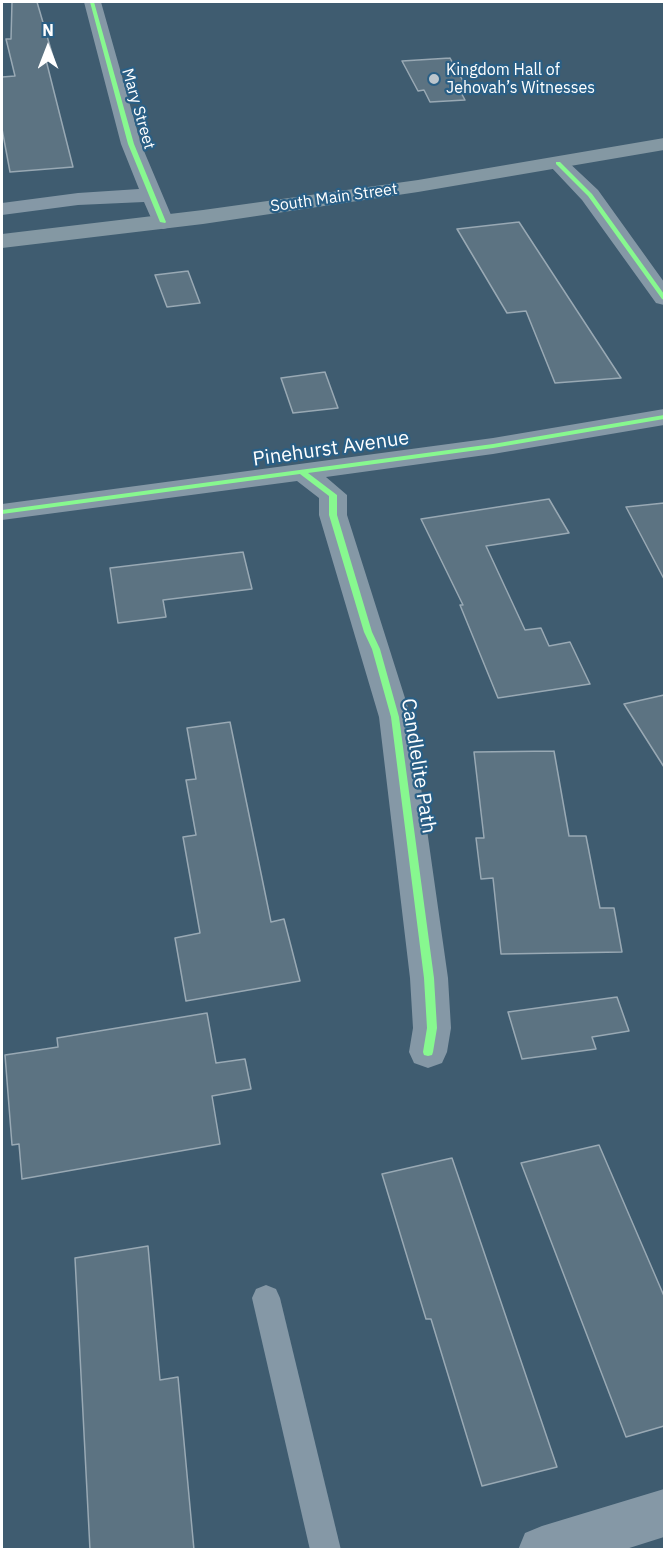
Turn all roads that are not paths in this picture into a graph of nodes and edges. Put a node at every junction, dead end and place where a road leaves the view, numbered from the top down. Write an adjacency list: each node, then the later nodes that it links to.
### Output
1 (92, 2): 4 (street, Mary Street)
2 (664, 144): 3 (main road, South Main Street)
3 (558, 163): 6 (main road, South Main Street); 8 (street)
4 (153, 195): 5 (street); 6 (street, Mary Street)
5 (2, 209)
6 (163, 222): 7 (main road, South Main Street)
7 (2, 241)
8 (664, 298)
9 (664, 417): 10 (street, Pinehurst Avenue)
10 (302, 471): 11 (street, Pinehurst Avenue); 12 (street, Candlelite Path)
11 (2, 512)
12 (428, 1052)
13 (266, 1298): 15 (lane)
14 (664, 1514): 16 (street)
15 (326, 1550)
16 (542, 1550)

